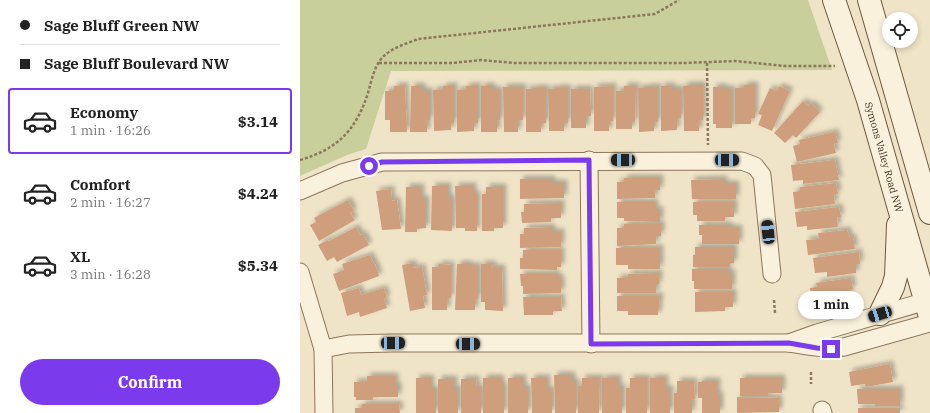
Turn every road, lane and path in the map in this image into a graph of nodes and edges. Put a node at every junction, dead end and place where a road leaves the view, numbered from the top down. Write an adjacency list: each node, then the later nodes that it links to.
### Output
1 (679, 0): 5 (path)
2 (834, 0): 11 (main road, Symons Valley Road NW)
3 (869, 0): 12 (main road)
4 (707, 62): 5 (path); 6 (path); 7 (path)
5 (378, 63): 8 (path)
6 (834, 66)
7 (708, 145)
8 (300, 160)
9 (589, 160): 10 (street); 14 (street); 21 (street)
10 (300, 191)
11 (898, 204): 16 (main road, Symons Valley Road NW); 18 (main road)
12 (930, 213)
13 (300, 272): 22 (street)
14 (772, 274)
15 (774, 300): 17 (path)
16 (929, 306): 18 (street)
17 (775, 312)
18 (880, 314): 20 (street)
19 (930, 323): 20 (street)
20 (789, 343): 21 (street)
21 (591, 344): 22 (street)
22 (323, 349): 25 (street)
23 (811, 372): 24 (path)
24 (811, 384)
25 (324, 413)

